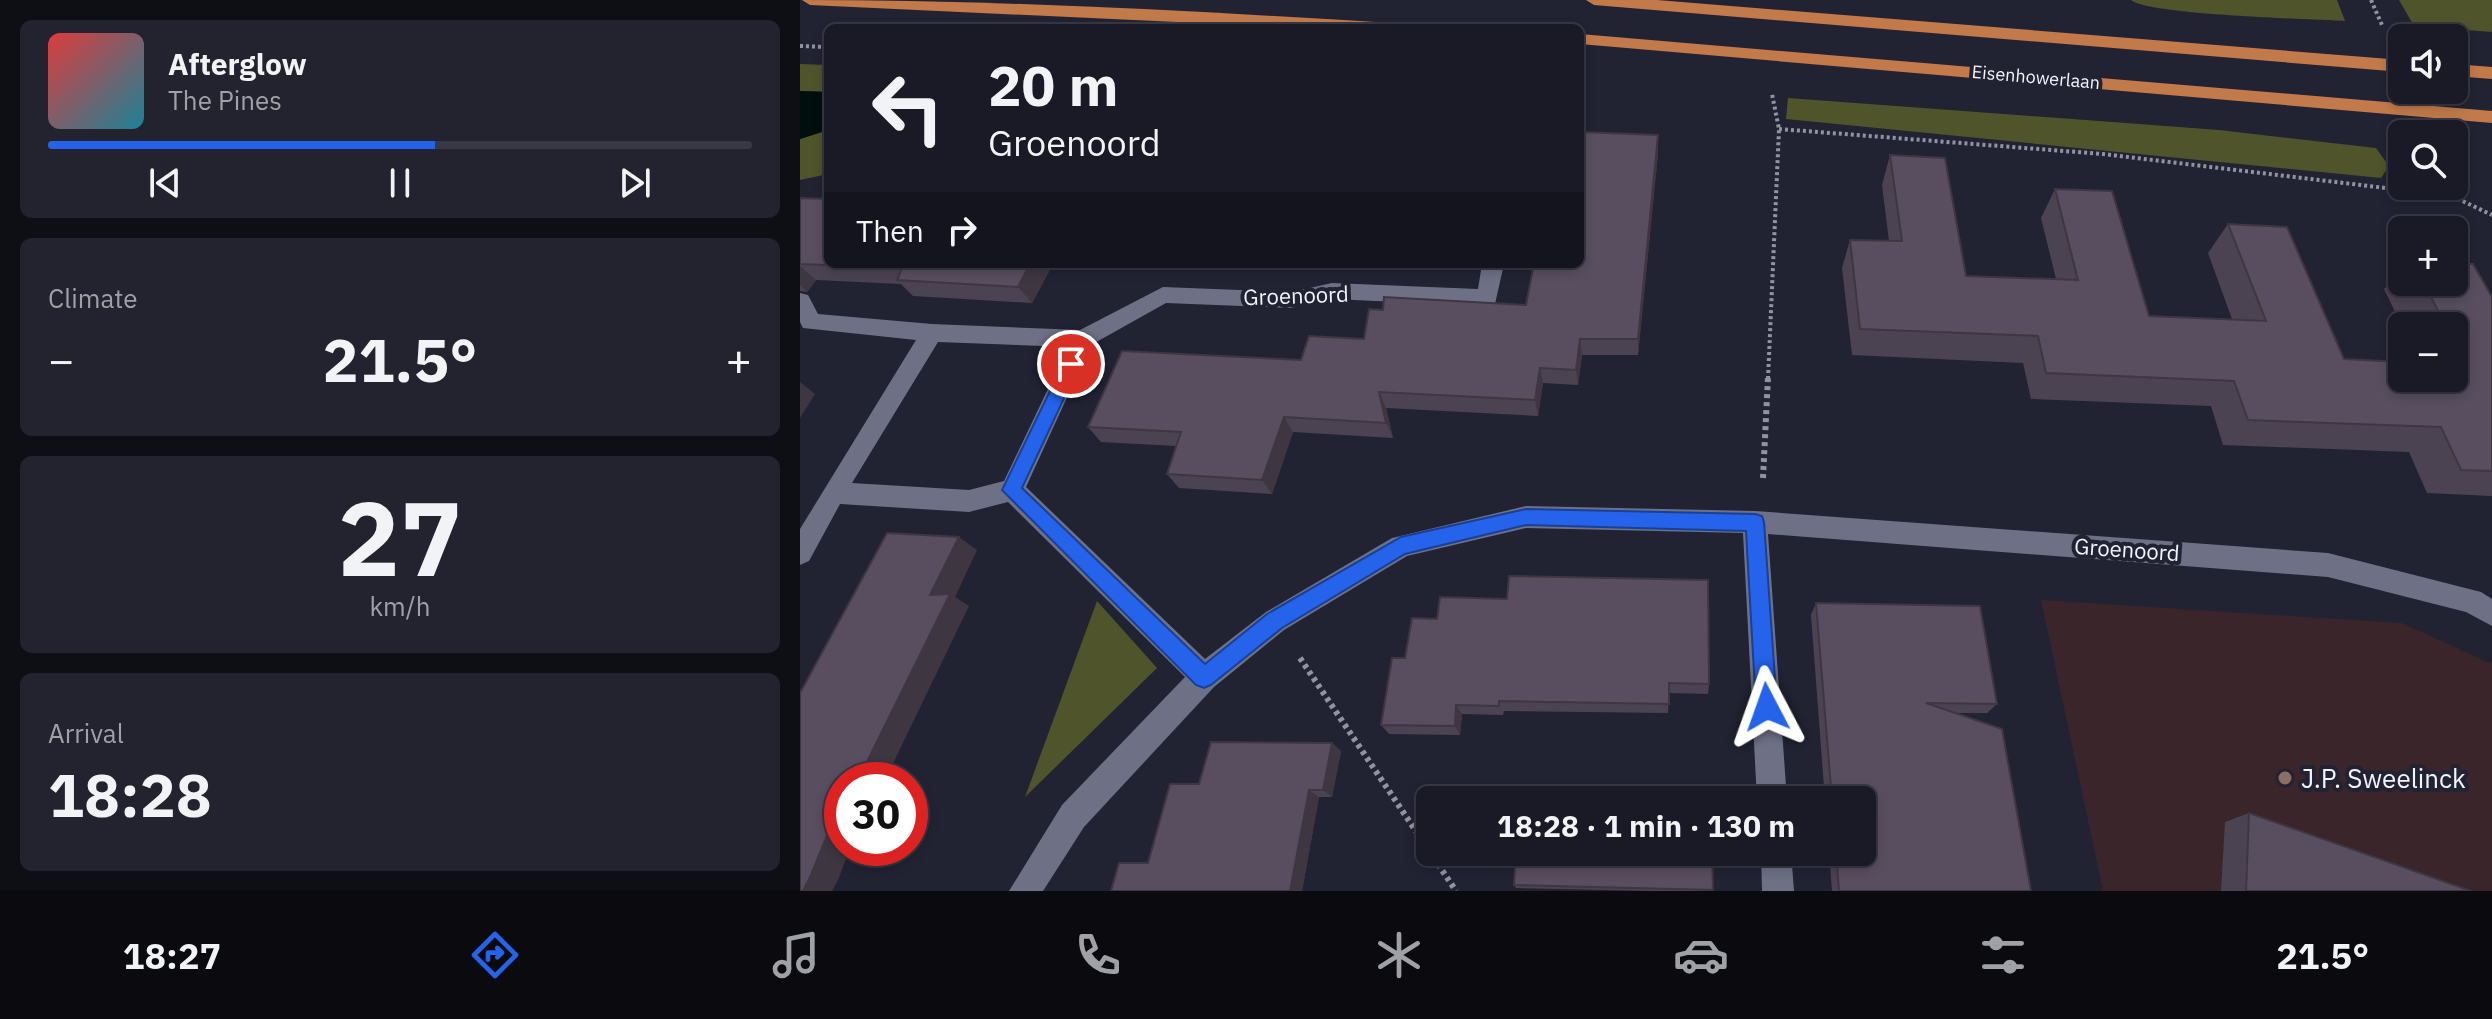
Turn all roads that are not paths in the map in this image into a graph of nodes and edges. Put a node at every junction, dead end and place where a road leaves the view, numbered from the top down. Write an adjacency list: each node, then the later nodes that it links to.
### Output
1 (810, 0): 3 (main road)
2 (1594, 0): 5 (main road, Eisenhowerlaan)
3 (1327, 24)
4 (1584, 39): 8 (main road, Eisenhowerlaan)
5 (2388, 65)
6 (2468, 71): 7 (main road)
7 (2492, 73)
8 (2492, 117)
9 (1492, 268): 12 (street, Groenoord)
10 (800, 301): 11 (street)
11 (932, 333): 12 (street); 14 (street)
12 (1083, 339): 13 (street)
13 (1012, 490): 14 (street); 18 (street)
14 (833, 493): 16 (street)
15 (1755, 522): 17 (street, Groenoord); 18 (street, Groenoord); 19 (street)
16 (800, 553)
17 (2492, 613)
18 (1204, 677): 21 (street, Groenoord)
19 (1771, 786)
20 (1777, 866): 22 (street)
21 (1025, 891)
22 (1778, 891)

